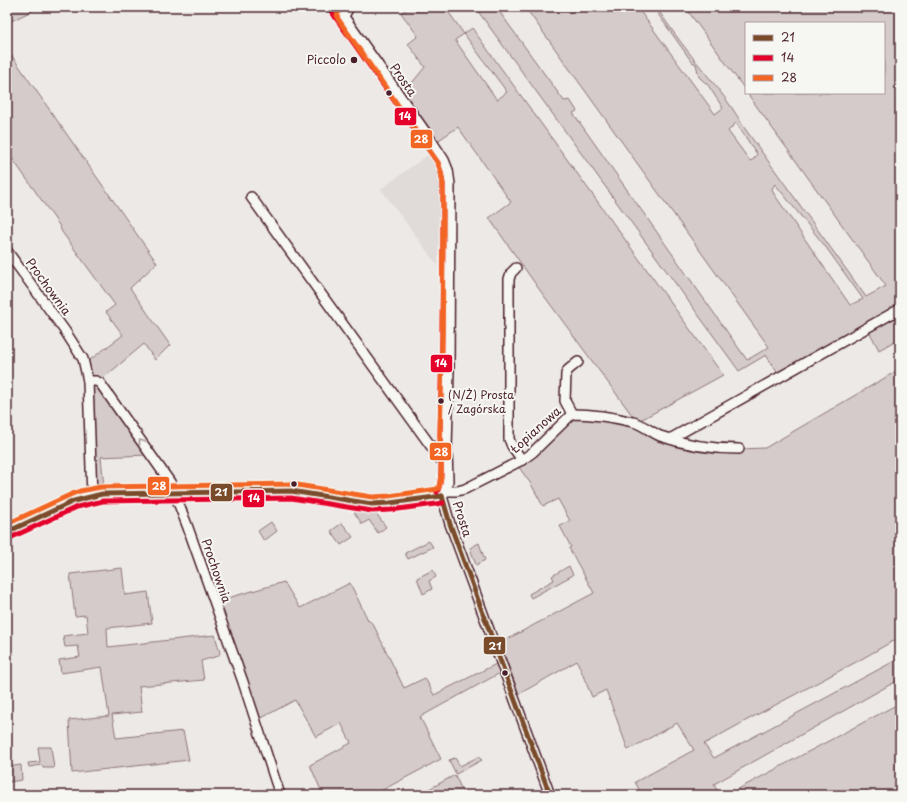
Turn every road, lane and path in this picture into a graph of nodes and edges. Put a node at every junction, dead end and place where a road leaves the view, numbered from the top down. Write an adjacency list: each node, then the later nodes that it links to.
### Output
1 (337, 7): 3 (street, Prosta)
2 (349, 7): 3 (street)
3 (344, 16): 14 (street, Prosta)
4 (250, 197): 14 (street)
5 (7, 251): 9 (street, Prochownia)
6 (516, 268): 13 (street)
7 (900, 308): 11 (street)
8 (578, 362): 10 (street)
9 (88, 381): 15 (street, Prochownia, one-way to 9); 17 (street, Prochownia)
10 (572, 414): 11 (street, Łopianowa); 13 (street, Łopianowa)
11 (670, 438): 12 (street, Łopianowa)
12 (739, 449)
13 (522, 460): 16 (street, Łopianowa)
14 (447, 461): 16 (street, Prosta)
15 (174, 492): 16 (street, Łopianowa); 17 (street, Łopianowa); 19 (street, Prochownia)
16 (444, 493): 20 (street, Prosta)
17 (92, 496): 18 (street, Łopianowa)
18 (7, 532)
19 (280, 795)
20 (550, 795)

